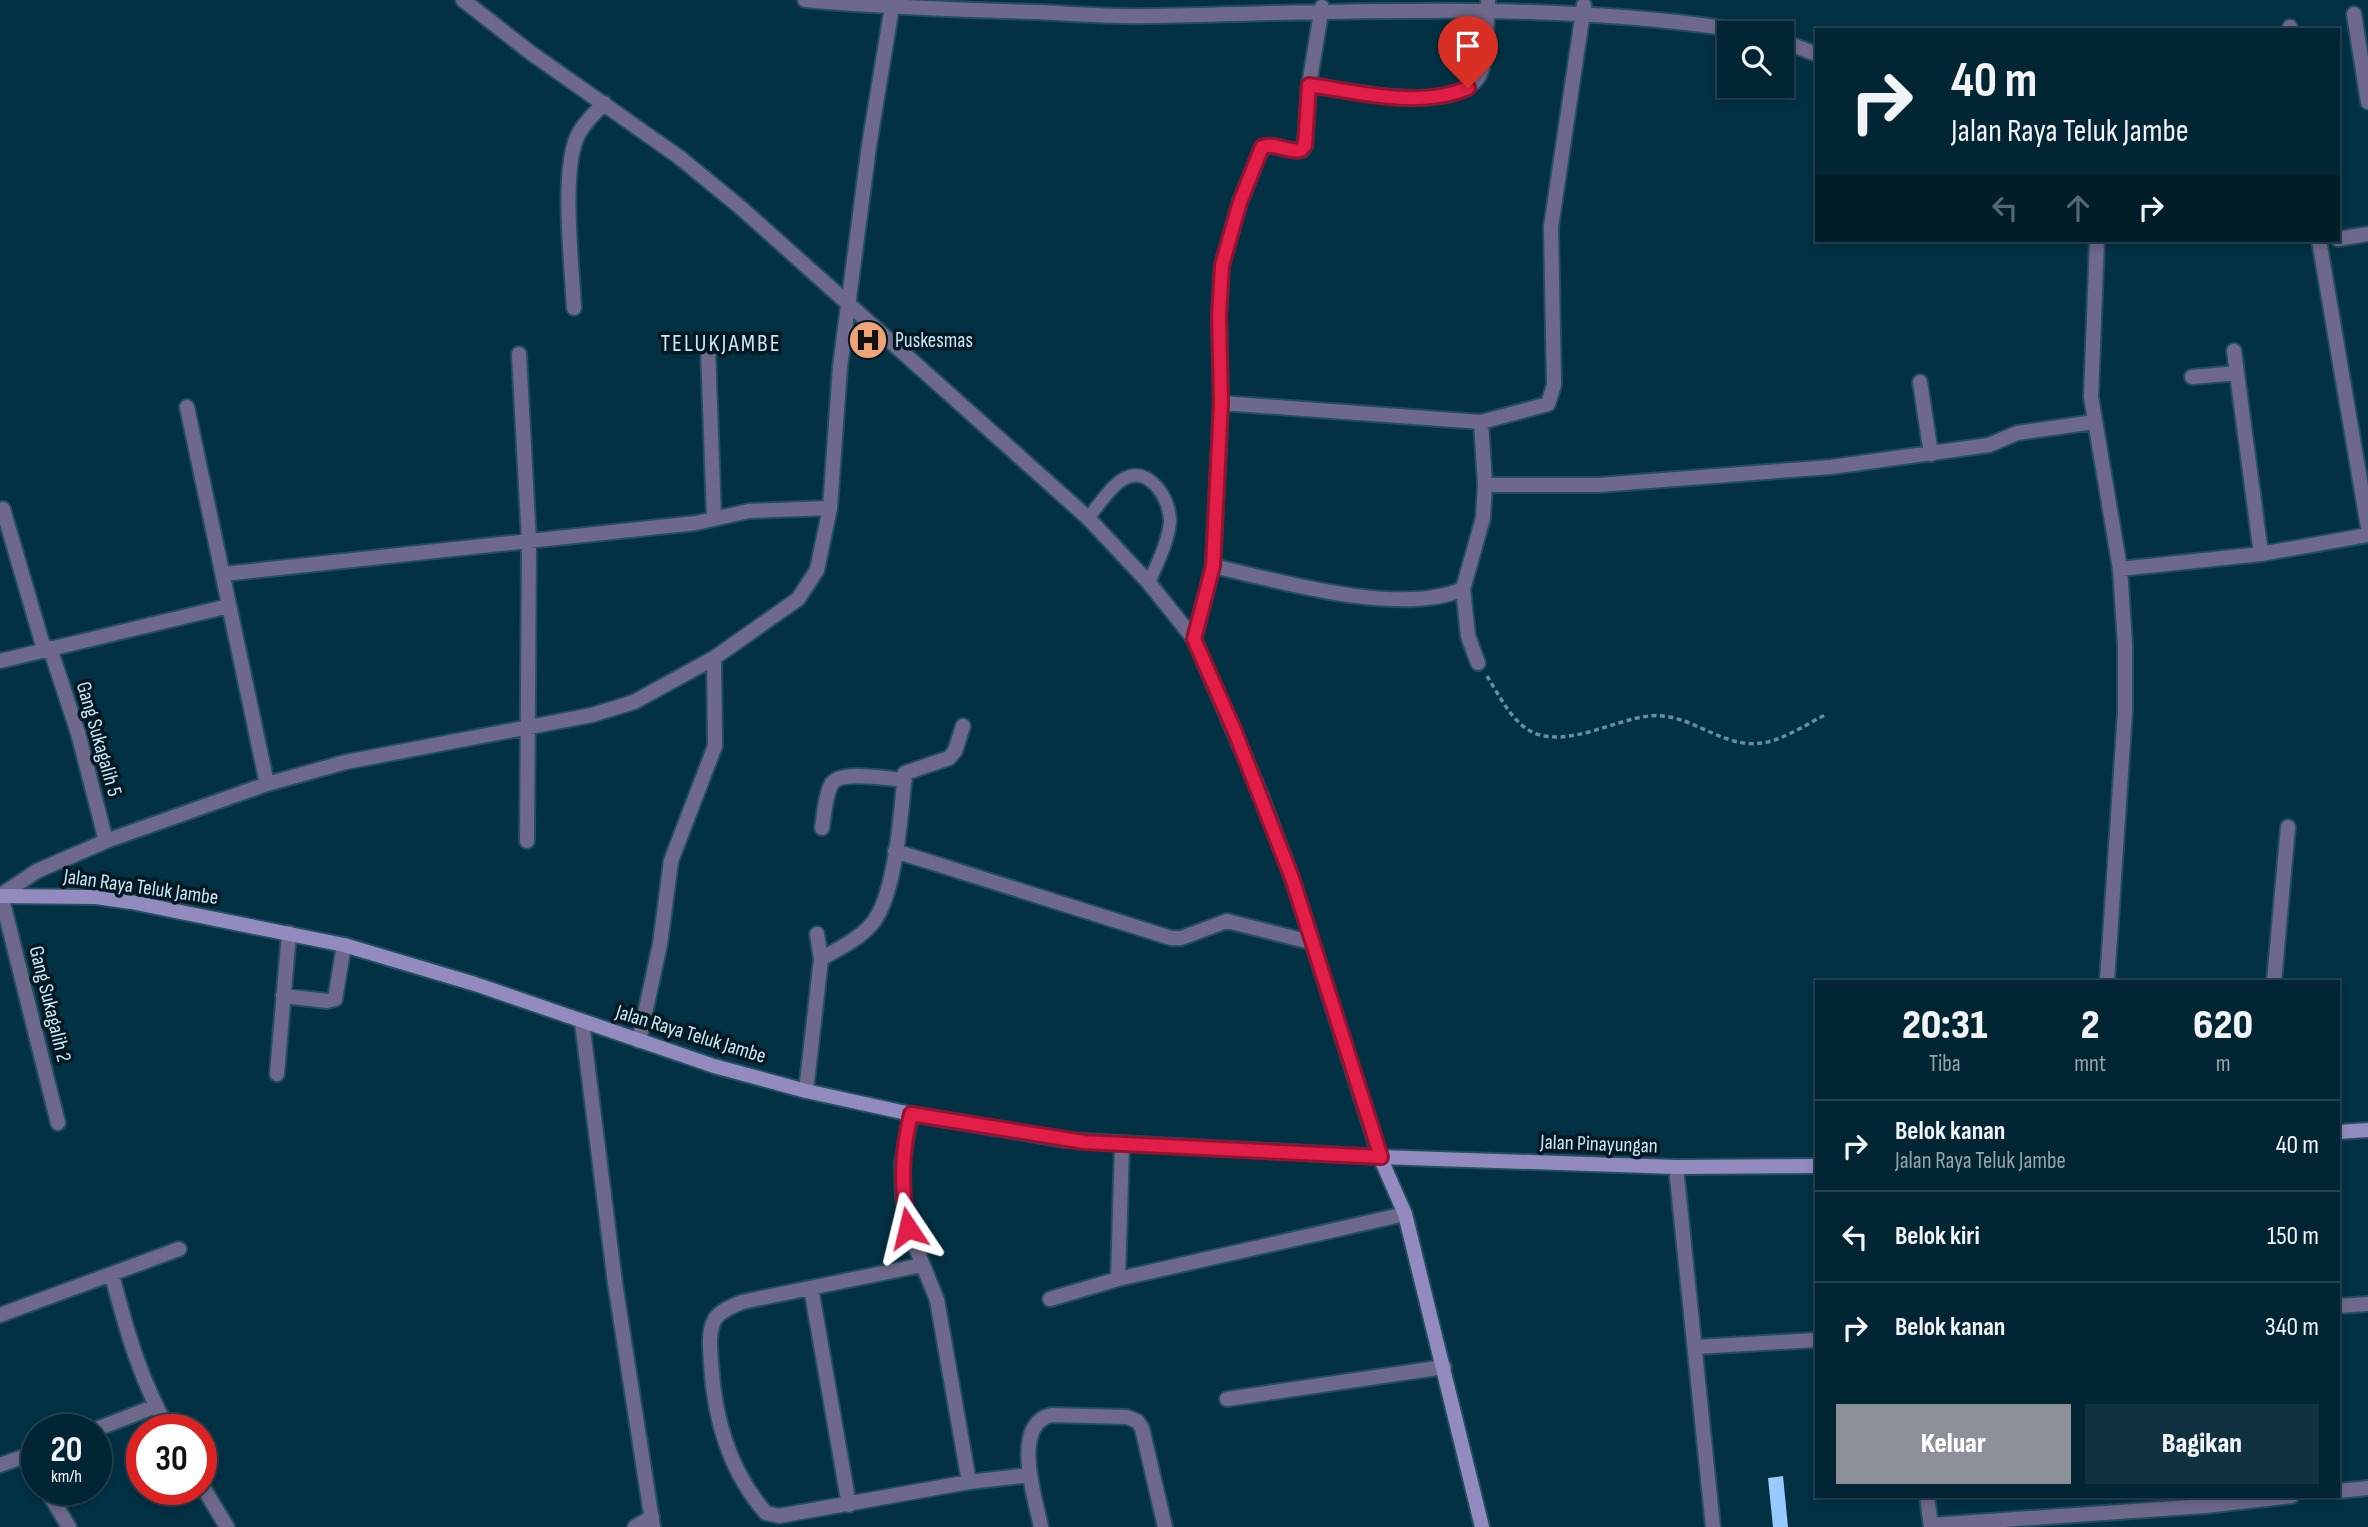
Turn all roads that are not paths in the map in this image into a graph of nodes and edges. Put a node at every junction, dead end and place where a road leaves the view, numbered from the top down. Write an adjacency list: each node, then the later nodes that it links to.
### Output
1 (463, 0): 15 (street)
2 (805, 0): 5 (street)
3 (1153, 0): 9 (street)
4 (1488, 2): 6 (street); 7 (street); 13 (street)
5 (892, 4): 9 (street); 20 (street)
6 (1584, 5): 10 (street); 30 (street)
7 (1322, 7): 9 (street); 13 (street)
8 (2354, 14): 14 (street)
9 (1147, 16)
10 (1717, 21)
11 (1794, 46): 12 (street)
12 (1815, 54)
13 (1309, 85): 28 (street)
14 (2368, 102)
15 (604, 103): 20 (street); 21 (street)
16 (2368, 234): 17 (street)
17 (2340, 238)
18 (2096, 242): 31 (street)
19 (2328, 242): 38 (street)
20 (850, 304): 34 (street); 37 (street)
21 (574, 308)
22 (708, 349): 36 (street)
23 (2234, 351): 25 (street)
24 (519, 354): 40 (street)
25 (2237, 373): 26 (street); 41 (street)
26 (2192, 377)
27 (1920, 382): 32 (street)
28 (1221, 403): 30 (street); 42 (street)
29 (187, 407): 44 (street)
30 (1481, 422): 33 (street)
31 (2094, 422): 32 (street); 43 (street)
32 (1931, 454): 33 (street)
33 (1485, 485): 46 (street)
34 (830, 508): 36 (street); 50 (street)
35 (3, 509): 49 (street, Gang Sukagalih 5)
36 (714, 518): 40 (street)
37 (1088, 519): 45 (street); 45 (lane)
38 (2368, 527)
39 (2368, 535): 41 (street)
40 (529, 541): 44 (street); 54 (street)
41 (2261, 554): 43 (street)
42 (1213, 566): 46 (street); 48 (street)
43 (2120, 569): 68 (street)
44 (223, 574): 47 (street)
45 (1149, 583): 48 (street)
46 (1463, 589): 52 (street)
47 (229, 606): 49 (street); 56 (street)
48 (1194, 639): 65 (street)
49 (47, 649): 51 (street); 59 (street, Gang Sukagalih 5)
50 (714, 658): 54 (street); 72 (street)
51 (0, 661)
52 (1478, 663)
53 (963, 726): 55 (street)
54 (529, 728): 56 (street); 60 (street)
55 (905, 780): 58 (street); 61 (street)
56 (267, 784): 59 (street)
57 (2288, 827): 69 (street)
58 (822, 828)
59 (106, 841): 62 (street)
60 (527, 841)
61 (895, 851): 65 (street); 67 (street)
62 (1, 895): 63 (main road, Jalan Raya Teluk Jambe); 76 (street, Gang Sukagalih 2)
63 (289, 933): 66 (main road, Jalan Raya Teluk Jambe); 70 (street)
64 (817, 934): 67 (street)
65 (1310, 942): 80 (street)
66 (344, 945): 70 (street); 71 (main road, Jalan Raya Teluk Jambe)
67 (821, 959): 74 (street)
68 (2107, 980)
69 (2274, 980)
70 (283, 996): 73 (street)
71 (582, 1022): 72 (main road, Jalan Raya Teluk Jambe); 112 (street)
72 (639, 1041): 74 (main road, Jalan Raya Teluk Jambe)
73 (277, 1074)
74 (806, 1091): 75 (main road, Jalan Raya Teluk Jambe)
75 (911, 1114): 79 (main road, Jalan Raya Teluk Jambe); 85 (street)
76 (58, 1124)
77 (2368, 1130): 78 (main road)
78 (2340, 1132)
79 (1122, 1145): 80 (main road, Jalan Raya Teluk Jambe); 87 (street)
80 (1381, 1157): 82 (main road, Jalan Pinayungan); 83 (main road)
81 (1815, 1166): 82 (main road, Jalan Pinayungan)
82 (1676, 1167): 94 (street)
83 (1405, 1214): 87 (street); 95 (main road)
84 (179, 1249): 86 (street)
85 (922, 1265): 88 (street); 103 (street)
86 (112, 1275): 92 (street); 97 (street)
87 (1118, 1279): 89 (street)
88 (811, 1288): 111 (street); 111 (street)
89 (1050, 1299)
90 (2368, 1304): 91 (street)
91 (2340, 1306)
92 (0, 1315)
93 (1815, 1340): 94 (street)
94 (1696, 1347): 120 (street)
95 (1444, 1367): 96 (street); 119 (main road)
96 (1227, 1399)
97 (156, 1406): 98 (street); 99 (street)
98 (160, 1414)
99 (112, 1423)
100 (21, 1458): 101 (street)
101 (0, 1465)
102 (1030, 1475): 103 (street); 117 (street); 118 (street)
103 (969, 1482): 111 (street)
104 (2368, 1488): 105 (street)
105 (2340, 1491)
106 (1927, 1498): 113 (street)
107 (2257, 1498): 108 (street)
108 (2205, 1501): 113 (street)
109 (56, 1505): 114 (street)
110 (214, 1505): 115 (street)
111 (849, 1505)
112 (652, 1522): 116 (street)
113 (1931, 1526)
114 (69, 1527)
115 (227, 1527)
116 (635, 1527)
117 (1041, 1527)
118 (1165, 1527)
119 (1482, 1527)
120 (1713, 1527)

